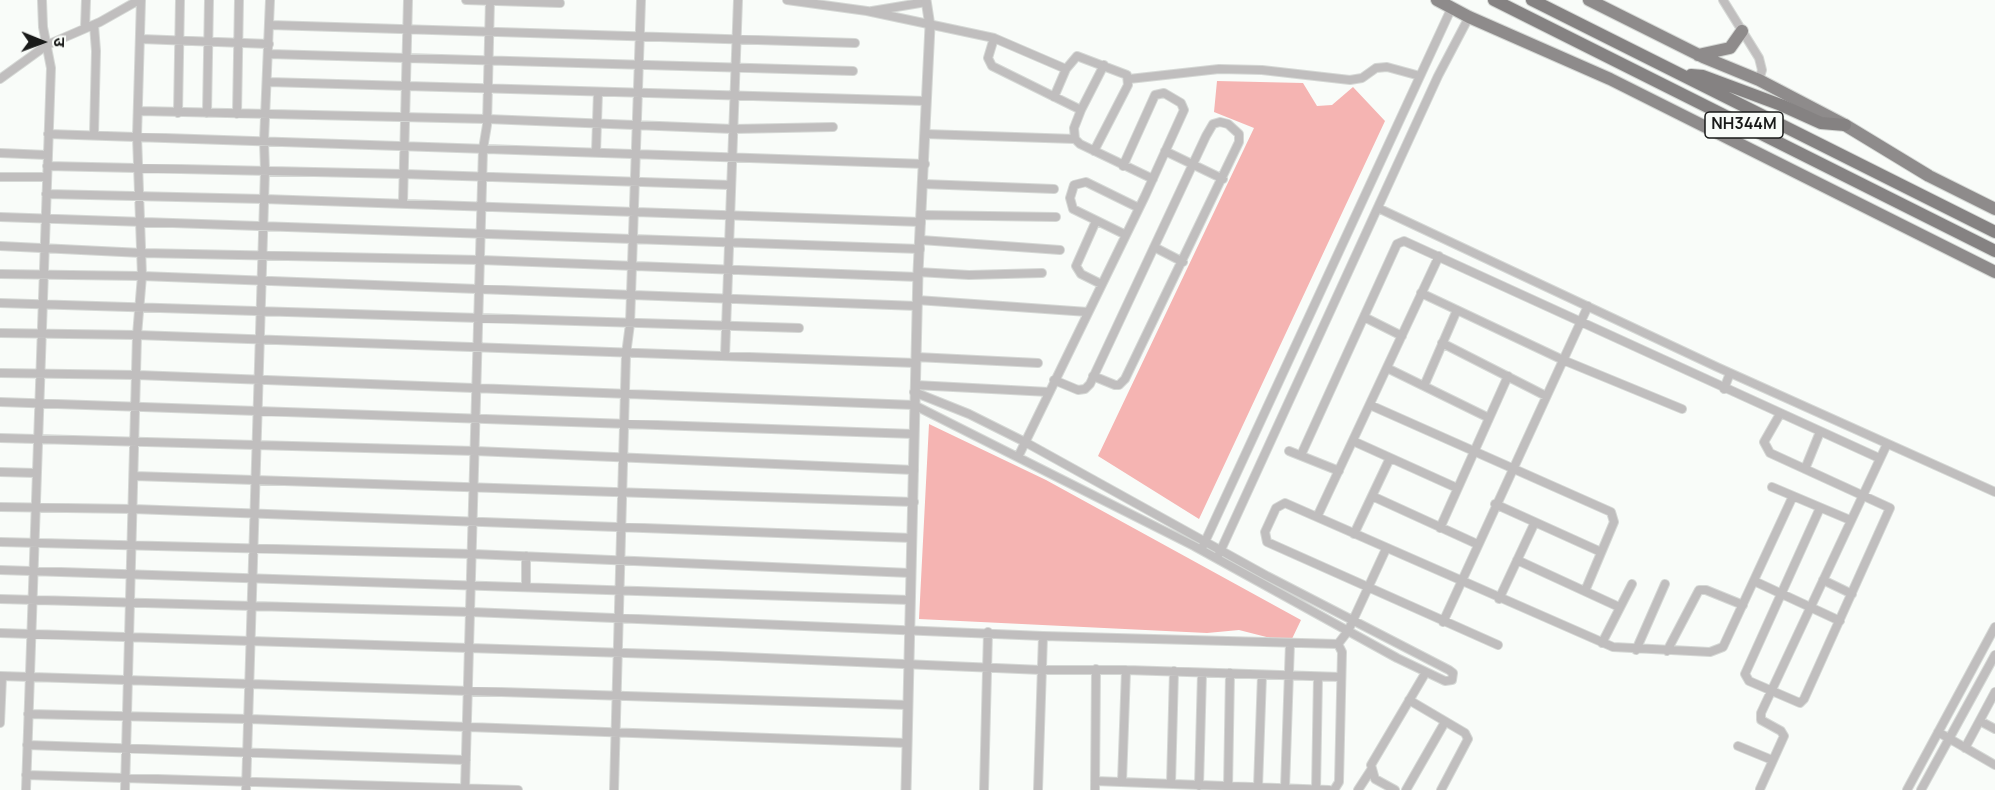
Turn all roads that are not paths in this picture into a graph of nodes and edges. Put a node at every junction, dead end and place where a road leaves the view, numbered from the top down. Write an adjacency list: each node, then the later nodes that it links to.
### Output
1 (42, 0): 42 (street)
2 (86, 0): 29 (street)
3 (121, 0): 23 (street)
4 (140, 0): 23 (street); 35 (street)
5 (180, 0): 37 (street)
6 (209, 0): 38 (street)
7 (239, 0): 39 (street)
8 (270, 0): 27 (street)
9 (408, 0): 30 (street)
10 (466, 0): 11 (street)
11 (490, 0): 21 (street); 32 (street)
12 (641, 0): 33 (street)
13 (738, 0): 36 (street)
14 (788, 0): 24 (street)
15 (1437, 0): 22 (main road)
16 (1494, 0): 136 (highway, NH344M)
17 (1532, 0): 52 (highway, NH344M)
18 (1590, 0): 44 (main road)
19 (1723, 0): 31 (street)
20 (926, 1): 24 (street); 28 (street)
21 (560, 3)
22 (1452, 8): 25 (main road); 53 (street)
23 (121, 10): 26 (street)
24 (867, 11): 28 (street)
25 (1469, 17): 115 (street); 144 (main road)
26 (94, 25): 29 (street); 80 (street)
27 (270, 25): 30 (street); 41 (street)
28 (930, 26): 34 (street); 64 (street)
29 (85, 27): 42 (street)
30 (408, 29): 32 (street); 45 (street)
31 (1742, 31): 44 (main road); 56 (street)
32 (489, 32): 33 (street); 46 (street)
33 (640, 36): 36 (street); 47 (street)
34 (994, 38): 50 (street); 63 (street)
35 (141, 39): 37 (street); 66 (street)
36 (737, 39): 40 (street); 49 (street)
37 (178, 41): 38 (street); 67 (street)
38 (208, 42): 39 (street); 68 (street)
39 (238, 43): 41 (street); 69 (street)
40 (855, 43)
41 (269, 44): 43 (street)
42 (47, 45): 54 (street); 78 (street)
43 (269, 54): 45 (street); 57 (street)
44 (1698, 55): 56 (main road)
45 (407, 58): 46 (street); 58 (street)
46 (489, 60): 47 (street); 59 (street)
47 (639, 65): 49 (street); 61 (street)
48 (1104, 65): 50 (street); 55 (street); 65 (street)
49 (736, 68): 51 (street); 62 (street)
50 (1066, 69): 63 (street)
51 (853, 71)
52 (1681, 74): 74 (highway); 126 (highway, NH344M)
53 (1420, 76): 55 (street); 261 (street)
54 (0, 79)
55 (1129, 79): 86 (street)
56 (1759, 80): 74 (main road)
57 (268, 82): 58 (street); 70 (street)
58 (406, 87): 59 (street); 71 (street)
59 (488, 89): 60 (street); 72 (street)
60 (598, 92): 61 (street); 73 (street)
61 (638, 94): 62 (street); 75 (street)
62 (735, 96): 64 (street); 77 (street)
63 (1054, 97): 65 (street)
64 (926, 101): 79 (street)
65 (1081, 110): 82 (street)
66 (140, 111): 67 (street); 81 (street)
67 (178, 113): 68 (street)
68 (207, 113): 69 (street)
69 (237, 114): 70 (street)
70 (267, 115): 71 (street); 83 (street)
71 (405, 118): 72 (street); 84 (street)
72 (487, 119): 73 (street); 85 (street)
73 (597, 124): 75 (street); 88 (street)
74 (1845, 125): 116 (main road)
75 (637, 126): 77 (street); 90 (street)
76 (833, 127): 77 (street)
77 (733, 129): 92 (street)
78 (48, 134): 80 (street); 91 (street)
79 (925, 134): 82 (street); 93 (street)
80 (94, 135): 81 (street)
81 (137, 136): 83 (street); 97 (street)
82 (1075, 139): 86 (street)
83 (264, 141): 84 (street); 98 (street)
84 (404, 145): 85 (street); 99 (street)
85 (483, 148): 88 (street); 102 (street)
86 (1094, 151): 96 (street)
87 (1166, 151): 94 (street); 96 (street); 103 (street)
88 (596, 152): 90 (street)
89 (0, 153): 91 (street)
90 (637, 154): 92 (street); 105 (street)
91 (47, 155): 95 (street)
92 (730, 157): 93 (street); 107 (street)
93 (925, 164): 106 (street)
94 (1194, 164): 104 (street); 104 (street); 133 (street)
95 (47, 166): 97 (street); 101 (street)
96 (1123, 166): 103 (street)
97 (140, 167): 98 (street); 110 (street)
98 (265, 170): 99 (street); 111 (street)
99 (403, 174): 102 (street); 112 (street)
100 (0, 177): 101 (street)
101 (46, 177): 109 (street)
102 (484, 177): 105 (street); 113 (street)
103 (1153, 179): 114 (street)
104 (1223, 179): 141 (street)
105 (635, 183): 107 (street); 117 (street)
106 (923, 184): 108 (street); 122 (street)
107 (731, 185): 118 (street)
108 (1054, 189)
109 (46, 194): 110 (street); 121 (street)
110 (138, 196): 111 (street); 124 (street)
111 (264, 199): 112 (street); 125 (street)
112 (403, 203): 113 (street)
113 (483, 206): 117 (street); 127 (street)
114 (1139, 208): 123 (street); 128 (street)
115 (1378, 208): 160 (street); 264 (street)
116 (1995, 209)
117 (634, 211): 118 (street); 129 (street)
118 (730, 214): 122 (street); 130 (street)
119 (0, 217): 121 (street)
120 (1056, 217): 122 (street)
121 (45, 218): 124 (street); 134 (street)
122 (921, 219): 131 (street)
123 (1096, 221): 128 (street); 151 (street)
124 (142, 223): 125 (street); 137 (street)
125 (264, 226): 127 (street); 138 (street)
126 (1995, 232)
127 (482, 233): 129 (street); 140 (street)
128 (1126, 235): 151 (street)
129 (633, 238): 130 (street); 142 (street)
130 (729, 242): 131 (street); 143 (street)
131 (920, 245): 135 (street); 147 (street)
132 (0, 246): 134 (street)
133 (1154, 247): 141 (street); 187 (street)
134 (44, 248): 137 (street); 148 (street)
135 (1060, 250)
136 (1995, 250)
137 (142, 253): 138 (street); 149 (street)
138 (263, 255): 140 (street); 150 (street)
139 (1439, 256): 153 (street); 164 (street); 166 (street)
140 (481, 260): 142 (street); 152 (street)
141 (1183, 262): 187 (street)
142 (632, 266): 143 (street); 154 (street)
143 (728, 269): 147 (street); 155 (street)
144 (1995, 272)
145 (1042, 273): 147 (street)
146 (0, 274): 148 (street)
147 (918, 275): 157 (street)
148 (44, 276): 149 (street); 158 (street)
149 (142, 276): 150 (street); 159 (street)
150 (262, 282): 152 (street); 162 (street)
151 (1101, 284): 163 (street)
152 (480, 289): 154 (street); 165 (street)
153 (1421, 293): 161 (street); 173 (street)
154 (631, 296): 155 (street); 167 (street)
155 (727, 297): 157 (street); 168 (street)
156 (0, 303): 158 (street)
157 (917, 303): 163 (street); 179 (street)
158 (44, 305): 159 (street); 171 (street)
159 (140, 306): 162 (street); 172 (street)
160 (1588, 306): 166 (street); 184 (street)
161 (1457, 310): 175 (street); 180 (street)
162 (261, 312): 165 (street); 174 (street)
163 (1088, 312): 189 (street)
164 (1364, 317): 173 (street); 221 (street)
165 (478, 319): 167 (street); 176 (street)
166 (1580, 322): 180 (street); 194 (street)
167 (630, 324): 168 (street); 177 (street)
168 (726, 327): 169 (street); 178 (street)
169 (799, 328)
170 (0, 333): 171 (street)
171 (43, 335): 172 (street); 185 (street)
172 (137, 335): 174 (street); 186 (street)
173 (1402, 336): 182 (street)
174 (260, 340): 176 (street); 190 (street)
175 (1442, 343): 188 (street); 191 (street)
176 (478, 349): 177 (street); 192 (street)
177 (626, 354): 178 (street); 196 (street)
178 (725, 356): 179 (street)
179 (916, 360): 181 (street); 193 (street)
180 (1563, 360): 197 (street); 203 (street)
181 (1038, 363)
182 (1386, 368): 191 (street); 201 (street)
183 (0, 373): 185 (street)
184 (1730, 373): 194 (street); 217 (street)
185 (41, 374): 186 (street); 199 (street)
186 (137, 375): 190 (street); 202 (street)
187 (1094, 376): 189 (street)
188 (1508, 376): 197 (street); 207 (street)
189 (1054, 380): 195 (street)
190 (259, 381): 192 (street); 204 (street)
191 (1424, 386): 207 (street)
192 (478, 389): 196 (street); 206 (street)
193 (915, 389): 195 (street); 200 (street); 213 (street)
194 (1724, 389): 205 (street)
195 (1049, 392): 213 (street)
196 (626, 394): 200 (street); 208 (street)
197 (1546, 396): 226 (street)
198 (0, 402): 199 (street)
199 (40, 403): 202 (street); 212 (street)
200 (914, 405): 210 (street); 222 (street)
201 (1370, 405): 214 (street); 218 (street)
202 (136, 406): 204 (street); 215 (street)
203 (1682, 409)
204 (258, 411): 206 (street); 216 (street)
205 (1780, 414): 209 (street); 227 (street)
206 (477, 417): 208 (street); 219 (street)
207 (1489, 418): 218 (street)
208 (624, 423): 210 (street); 223 (street)
209 (1820, 432): 225 (street); 227 (street)
210 (914, 434): 228 (street)
211 (0, 438): 212 (street)
212 (38, 439): 215 (street); 231 (street)
213 (1025, 441): 222 (street); 261 (street)
214 (1353, 441): 224 (street); 229 (street)
215 (135, 443): 216 (street); 232 (street)
216 (257, 444): 219 (street); 233 (street)
217 (1887, 444): 225 (street); 238 (street)
218 (1474, 450): 226 (street); 236 (street)
219 (475, 451): 223 (street); 234 (street)
220 (1289, 451): 221 (street)
221 (1301, 455): 229 (street)
222 (1018, 457): 261 (street)
223 (625, 458): 228 (street); 237 (street)
224 (1390, 458): 236 (street); 240 (street)
225 (1879, 458): 239 (street)
226 (1512, 469): 243 (street); 265 (street)
227 (1805, 469): 239 (street)
228 (914, 470): 242 (street)
229 (1339, 471): 249 (street)
230 (0, 472): 231 (street)
231 (36, 473): 246 (street)
232 (134, 476): 233 (street); 247 (street)
233 (255, 479): 234 (street); 248 (street)
234 (474, 485): 237 (street); 251 (street)
235 (1772, 487): 241 (street)
236 (1457, 488): 254 (street)
237 (624, 492): 242 (street); 253 (street)
238 (1995, 492)
239 (1862, 494): 250 (street); 287 (street)
240 (1372, 496): 254 (street); 255 (street)
241 (1794, 496): 245 (street); 277 (street)
242 (914, 502): 256 (street)
243 (1495, 504): 252 (street); 260 (street)
244 (0, 507): 246 (street)
245 (1820, 507): 250 (street); 286 (street)
246 (35, 508): 247 (street); 258 (street)
247 (133, 509): 248 (street); 259 (street)
248 (253, 514): 251 (street); 262 (street)
249 (1317, 517): 255 (street); 283 (street)
250 (1850, 520): 276 (street)
251 (473, 521): 253 (street); 266 (street)
252 (1535, 522): 265 (street); 270 (street)
253 (623, 526): 256 (street); 269 (street)
254 (1440, 528): 260 (street)
255 (1354, 534): 263 (street)
256 (912, 538): 274 (street)
257 (0, 542): 258 (street)
258 (34, 543): 259 (street); 272 (street)
259 (132, 544): 262 (street); 273 (street)
260 (1477, 544): 278 (street)
261 (1203, 546): 264 (street); 268 (street)
262 (254, 549): 266 (street); 275 (street)
263 (1386, 549): 278 (street); 283 (street)
264 (1221, 550): 268 (street); 299 (street)
265 (1601, 552): 285 (street)
266 (473, 554): 267 (street); 279 (street)
267 (526, 556): 269 (street); 282 (street)
268 (1217, 559): 304 (street)
269 (622, 560): 274 (street); 284 (street)
270 (1517, 560): 285 (street); 290 (street)
271 (0, 570): 272 (street)
272 (33, 570): 273 (street); 289 (street)
273 (131, 573): 275 (street); 292 (street)
274 (910, 573): 291 (street)
275 (252, 578): 279 (street); 296 (street)
276 (1822, 580): 287 (street); 295 (street)
277 (1754, 581): 286 (street); 293 (street)
278 (1460, 582): 290 (street); 301 (street)
279 (472, 583): 282 (street); 297 (street)
280 (1632, 584): 294 (street)
281 (1665, 584): 316 (street)
282 (526, 586): 284 (street)
283 (1368, 588): 299 (street); 301 (street)
284 (621, 589): 291 (street); 298 (street)
285 (1585, 591): 294 (street)
286 (1781, 593): 295 (street); 338 (street)
287 (1852, 594): 300 (street)
288 (0, 598): 289 (street)
289 (32, 599): 292 (street); 307 (street)
290 (1499, 599): 312 (street)
291 (910, 600): 303 (street)
292 (131, 603): 296 (street); 308 (street)
293 (1743, 605): 317 (street); 317 (street)
294 (1619, 607): 312 (street)
295 (1810, 607): 300 (street); 338 (street)
296 (250, 608): 297 (street); 310 (street)
297 (471, 612): 298 (street); 315 (street)
298 (620, 620): 303 (street); 318 (street)
299 (1353, 621): 304 (street); 326 (street)
300 (1840, 621): 338 (street)
301 (1443, 622): 314 (street)
302 (1995, 627): 352 (street)
303 (910, 629): 305 (street); 320 (street)
304 (1348, 631): 313 (street); 326 (street)
305 (988, 632): 309 (street); 321 (street)
306 (0, 633): 307 (street)
307 (31, 634): 308 (street); 333 (street)
308 (128, 636): 310 (street); 335 (street)
309 (1043, 636): 311 (street); 323 (street)
310 (251, 642): 315 (street); 336 (street)
311 (1290, 642): 313 (street); 330 (street)
312 (1602, 643): 316 (street)
313 (1338, 644): 334 (street)
314 (1498, 645)
315 (470, 649): 318 (street); 337 (street)
316 (1636, 650): 317 (street)
317 (1667, 651)
318 (619, 653): 320 (street); 340 (street)
319 (1995, 655): 353 (street)
320 (909, 664): 321 (street); 342 (street)
321 (987, 667): 323 (street); 382 (street)
322 (1096, 669): 323 (street); 324 (street); 366 (street)
323 (1042, 670): 383 (street)
324 (1126, 670): 325 (street); 367 (street)
325 (1174, 671): 327 (street); 368 (street)
326 (1426, 672): 341 (street)
327 (1202, 673): 328 (street); 370 (street)
328 (1230, 674): 329 (street); 371 (street)
329 (1262, 675): 330 (street); 372 (street)
330 (1289, 675): 332 (street); 373 (street)
331 (1, 676): 333 (street); 348 (street)
332 (1318, 676): 334 (street); 385 (street)
333 (29, 677): 335 (street); 343 (street)
334 (1341, 678): 387 (street)
335 (127, 680): 336 (street); 344 (street)
336 (250, 683): 337 (street); 345 (street)
337 (467, 690): 340 (street); 349 (street)
338 (1771, 691): 361 (street)
339 (1995, 693): 346 (street)
340 (617, 694): 342 (street); 351 (street)
341 (1409, 700): 347 (street); 363 (street)
342 (908, 705): 354 (street)
343 (28, 714): 344 (street); 355 (street)
344 (126, 715): 345 (street); 357 (street)
345 (249, 719): 349 (street); 359 (street)
346 (1980, 721): 350 (street); 358 (street)
347 (1445, 722): 390 (street); 391 (street)
348 (0, 723)
349 (466, 726): 351 (street); 360 (street)
350 (1995, 729)
351 (616, 732): 354 (street); 380 (street)
352 (1938, 732): 353 (street); 392 (street)
353 (1949, 739): 358 (street); 393 (street)
354 (907, 743): 381 (street)
355 (27, 745): 357 (street); 364 (street)
356 (1738, 746): 361 (street)
357 (126, 748): 359 (street); 365 (street)
358 (1965, 748): 362 (street)
359 (248, 753): 360 (street); 369 (street)
360 (466, 760): 374 (street)
361 (1772, 760): 376 (street)
362 (1995, 765)
363 (1371, 771): 388 (street); 389 (street)
364 (26, 775): 365 (street); 377 (street)
365 (125, 778): 369 (street); 378 (street)
366 (1095, 781): 367 (street); 384 (street)
367 (1122, 782): 368 (street)
368 (1171, 784): 370 (street)
369 (247, 786): 374 (street)
370 (1199, 786): 371 (street)
371 (1228, 788): 372 (street)
372 (1258, 788): 373 (street)
373 (1286, 788): 375 (street)
374 (465, 789): 379 (street)
375 (1295, 789): 385 (street)
376 (1760, 789)
377 (26, 790)
378 (124, 790)
379 (518, 790)
380 (614, 790)
381 (906, 790)
382 (984, 790)
383 (1038, 790)
384 (1095, 790)
385 (1316, 790): 386 (street)
386 (1329, 790)
387 (1334, 790)
388 (1358, 790)
389 (1395, 790)
390 (1406, 790)
391 (1441, 790)
392 (1907, 790)
393 (1921, 790)

